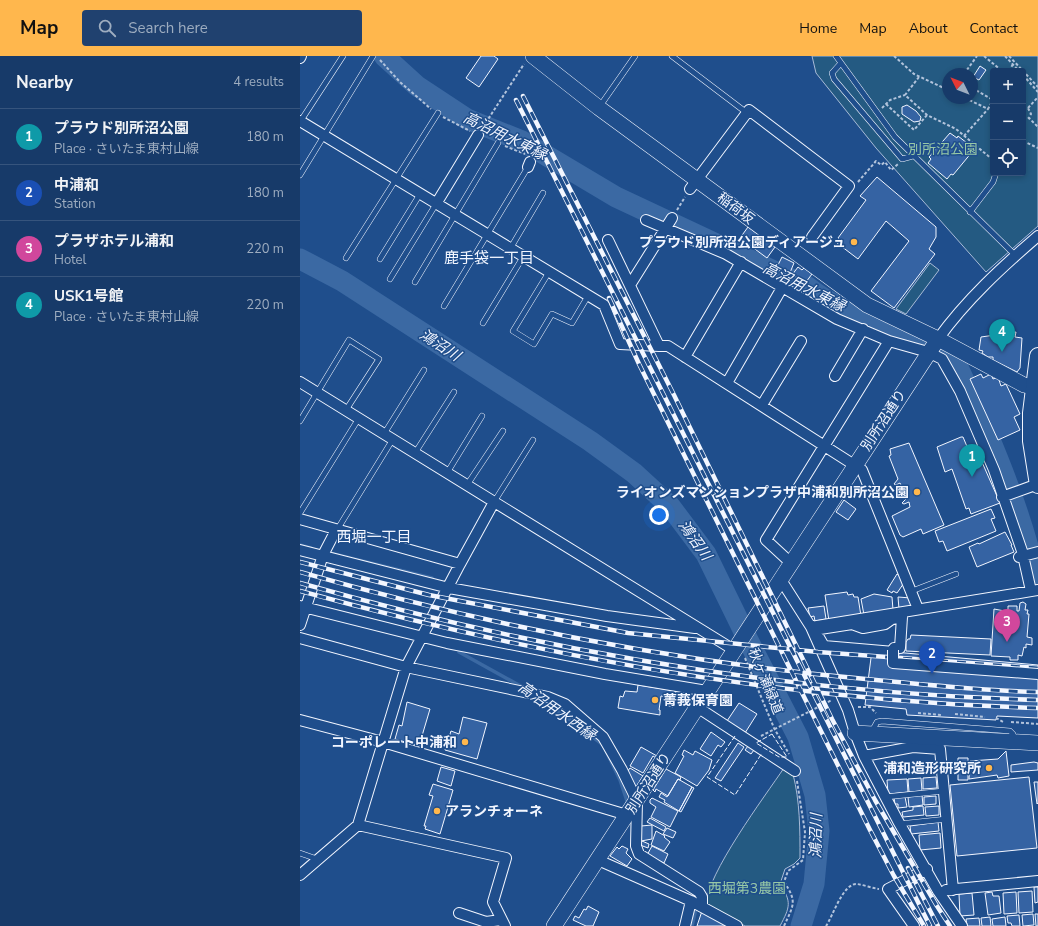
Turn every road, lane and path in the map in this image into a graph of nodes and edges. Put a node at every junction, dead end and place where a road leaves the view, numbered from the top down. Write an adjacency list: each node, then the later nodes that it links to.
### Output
1 (343, 56): 39 (lane)
2 (374, 56): 34 (path); 43 (lane)
3 (635, 56): 30 (lane)
4 (672, 56): 35 (lane)
5 (836, 56): 12 (lane)
6 (894, 56): 18 (path)
7 (977, 56): 14 (path)
8 (984, 56): 15 (path)
9 (1005, 56): 13 (path)
10 (1009, 56): 21 (path)
11 (529, 59): 30 (street, 稲荷坂); 40 (path)
12 (841, 63): 33 (lane); 48 (lane)
13 (1013, 64): 16 (path); 17 (path)
14 (968, 68)
15 (998, 68)
16 (1011, 68)
17 (1016, 68)
18 (919, 77): 20 (path); 24 (path)
19 (1026, 78): 23 (path)
20 (942, 87)
21 (1038, 87)
22 (978, 91): 26 (path)
23 (1038, 92)
24 (905, 95): 27 (path); 36 (path)
25 (1038, 97): 31 (path)
26 (990, 98)
27 (886, 104): 33 (path); 36 (path)
28 (978, 104): 32 (path)
29 (991, 104): 32 (path)
30 (599, 108): 56 (street, 稲荷坂)
31 (1028, 108): 37 (path)
32 (988, 109): 44 (path)
33 (876, 112): 48 (lane)
34 (438, 113): 42 (path); 54 (lane)
35 (747, 113): 56 (street); 66 (street)
36 (927, 115): 44 (path)
37 (1029, 118): 38 (path); 41 (path)
38 (1026, 119)
39 (300, 122): 43 (street)
40 (485, 125)
41 (1038, 127)
42 (478, 135): 59 (street)
43 (325, 136): 52 (lane); 54 (street)
44 (964, 136): 49 (path)
45 (1026, 142): 47 (path)
46 (498, 143): 61 (lane)
47 (1038, 147)
48 (913, 156): 60 (lane)
49 (990, 158)
50 (529, 164): 64 (lane)
51 (897, 164): 55 (path)
52 (300, 175)
53 (995, 176): 60 (lane)
54 (396, 179): 58 (street); 71 (lane)
55 (860, 179)
56 (694, 184): 63 (path); 86 (street, 稲荷坂)
57 (543, 193): 68 (lane)
58 (420, 194): 59 (street); 72 (lane)
59 (436, 204): 61 (street); 75 (lane)
60 (970, 212): 70 (lane)
61 (456, 216): 64 (street); 76 (lane)
62 (646, 220): 63 (street)
63 (668, 224): 73 (street); 77 (street)
64 (487, 235): 68 (street); 80 (lane)
65 (1038, 236): 70 (street, 別所沼通り)
66 (812, 237)
67 (608, 240): 77 (street)
68 (510, 249): 69 (street)
69 (523, 256): 74 (street); 81 (lane)
70 (1016, 256): 86 (street, 別所沼通り)
71 (346, 258)
72 (380, 258)
73 (741, 262): 78 (street); 88 (street)
74 (549, 272): 79 (street); 79 (lane)
75 (390, 279)
76 (416, 282)
77 (630, 285): 85 (street)
78 (783, 286): 82 (street); 92 (street)
79 (588, 296): 85 (street)
80 (444, 306)
81 (483, 323)
82 (862, 329): 84 (street); 90 (street)
83 (801, 341): 96 (street)
84 (889, 341): 86 (street); 104 (street)
85 (660, 346): 88 (street)
86 (933, 346): 93 (street, 稲荷坂); 107 (street, 別所沼通り); 111 (street)
87 (1038, 356): 93 (main road)
88 (685, 357): 92 (street)
89 (424, 370): 102 (lane)
90 (835, 376)
91 (300, 382): 94 (street)
92 (727, 383): 96 (street)
93 (1036, 387): 105 (main road)
94 (317, 392): 97 (street); 97 (lane); 100 (lane)
95 (454, 392): 106 (lane)
96 (762, 405): 104 (street)
97 (346, 410): 99 (street)
98 (482, 416): 108 (lane)
99 (359, 418): 102 (street); 113 (lane)
100 (300, 421)
101 (503, 431): 109 (lane)
102 (388, 436): 106 (street); 115 (lane)
103 (533, 440): 112 (lane)
104 (824, 445): 107 (street); 120 (street)
105 (1034, 446): 110 (main road)
106 (415, 453): 108 (street)
107 (855, 464): 120 (street, 別所沼通り); 125 (street)
108 (447, 473): 109 (street)
109 (467, 485): 112 (street)
110 (1038, 485): 111 (street)
111 (1004, 495): 117 (street)
112 (494, 502): 119 (street); 130 (street)
113 (300, 513)
114 (300, 519): 115 (street)
115 (336, 530): 118 (street); 119 (street)
116 (300, 550): 118 (street)
117 (1029, 554): 124 (street)
118 (322, 556): 123 (street); 126 (street)
119 (460, 564): 123 (street)
120 (792, 564): 122 (street, 別所沼通り)
121 (956, 574): 125 (lane)
122 (781, 580): 129 (street); 133 (street, 別所沼通り)
123 (449, 588): 130 (street); 131 (street)
124 (1035, 590): 127 (street)
125 (912, 591): 127 (street)
126 (303, 607): 128 (street); 131 (street)
127 (918, 609): 129 (street)
128 (300, 625)
129 (811, 627): 149 (street)
130 (698, 628): 133 (street)
131 (422, 637): 136 (street); 138 (street)
132 (300, 638): 136 (street)
133 (738, 644): 138 (street, 別所沼通り); 148 (path, 秋ヶ瀬緑道)
134 (824, 646): 134 (street)
135 (893, 650): 137 (street, bridge)
136 (406, 667): 150 (street); 157 (street)
137 (1038, 674)
138 (707, 691): 140 (street, 別所沼通り)
139 (835, 699): 148 (path, 秋ヶ瀬緑道)
140 (697, 707): 151 (street); 157 (street, 別所沼通り)
141 (918, 713): 143 (path)
142 (955, 714): 144 (path)
143 (941, 715)
144 (985, 717)
145 (996, 718): 147 (path)
146 (300, 720): 150 (street)
147 (1003, 722)
148 (774, 728): 151 (path, 秋ヶ瀬緑道); 154 (path, 秋ヶ瀬緑道)
149 (855, 733): 152 (street); 153 (street)
150 (383, 742): 157 (street); 160 (street)
151 (750, 742): 154 (street)
152 (1038, 743)
153 (864, 756): 155 (street); 156 (street)
154 (795, 771): 176 (path, 秋ヶ瀬緑道)
155 (944, 791): 156 (lane); 158 (street)
156 (885, 797): 159 (street)
157 (631, 810): 163 (street, 別所沼通り); 170 (street)
158 (947, 819): 159 (lane); 168 (street)
159 (899, 824): 164 (street)
160 (358, 825): 162 (street); 172 (street)
161 (300, 853): 162 (lane)
162 (317, 860): 165 (street)
163 (598, 860): 170 (street); 173 (street, 別所沼通り)
164 (927, 869): 167 (street); 169 (street)
165 (300, 875)
166 (1038, 881): 168 (street)
167 (888, 889): 177 (path); 178 (street)
168 (953, 890): 169 (street)
169 (938, 891): 179 (street)
170 (697, 904): 174 (street); 175 (street)
171 (459, 913): 172 (street)
172 (503, 923)
173 (554, 926)
174 (685, 926)
175 (737, 926)
176 (784, 926)
177 (826, 926)
178 (914, 926)
179 (962, 926)

